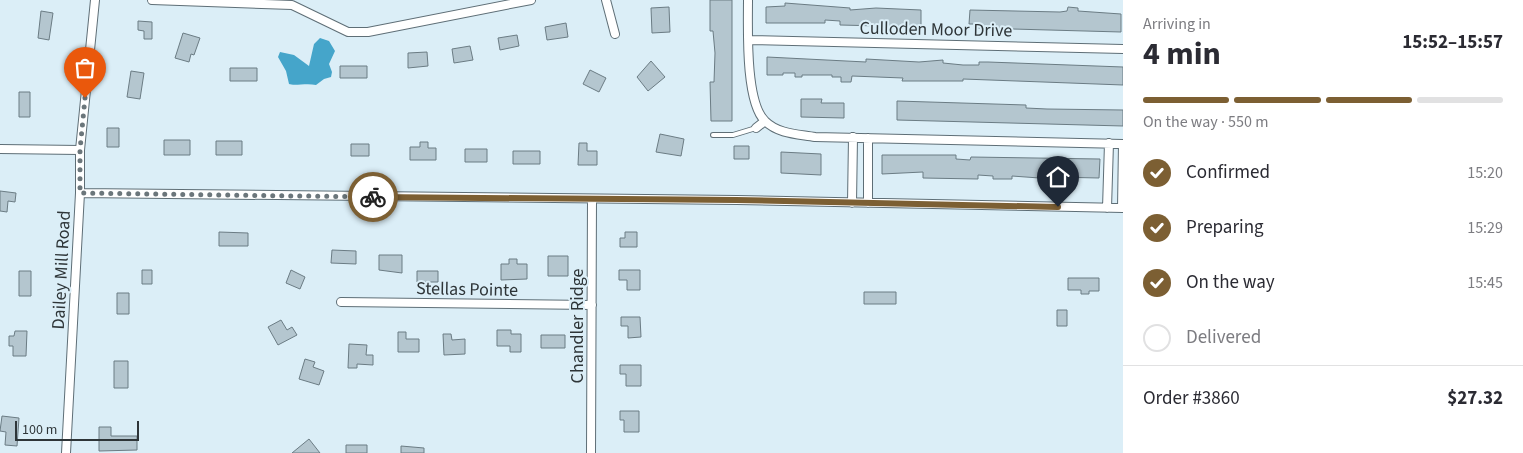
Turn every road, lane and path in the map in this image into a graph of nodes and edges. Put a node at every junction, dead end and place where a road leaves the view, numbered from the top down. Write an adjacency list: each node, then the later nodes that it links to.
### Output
1 (95, 0): 17 (street, Dailey Mill Road)
2 (152, 0): 3 (street)
3 (531, 0)
4 (606, 0): 6 (street)
5 (748, 0): 7 (street)
6 (615, 34)
7 (749, 40): 8 (street, Culloden Moor Drive); 9 (street)
8 (1123, 49)
9 (765, 121): 10 (street); 12 (street)
10 (756, 128): 11 (lane)
11 (712, 135)
12 (853, 137): 13 (street); 20 (street)
13 (868, 138): 14 (street); 21 (street)
14 (1109, 143): 15 (street); 22 (street)
15 (1123, 144): 23 (street)
16 (0, 149): 17 (street)
17 (80, 150): 18 (street, Dailey Mill Road)
18 (80, 193): 19 (street); 26 (street, Dailey Mill Road)
19 (592, 199): 20 (street); 25 (street, Chandler Ridge)
20 (852, 203): 21 (street)
21 (868, 203): 22 (street)
22 (1107, 208): 23 (street)
23 (1123, 208)
24 (341, 302): 25 (street, Stellas Pointe)
25 (592, 305): 27 (street, Chandler Ridge)
26 (66, 453)
27 (591, 453)

